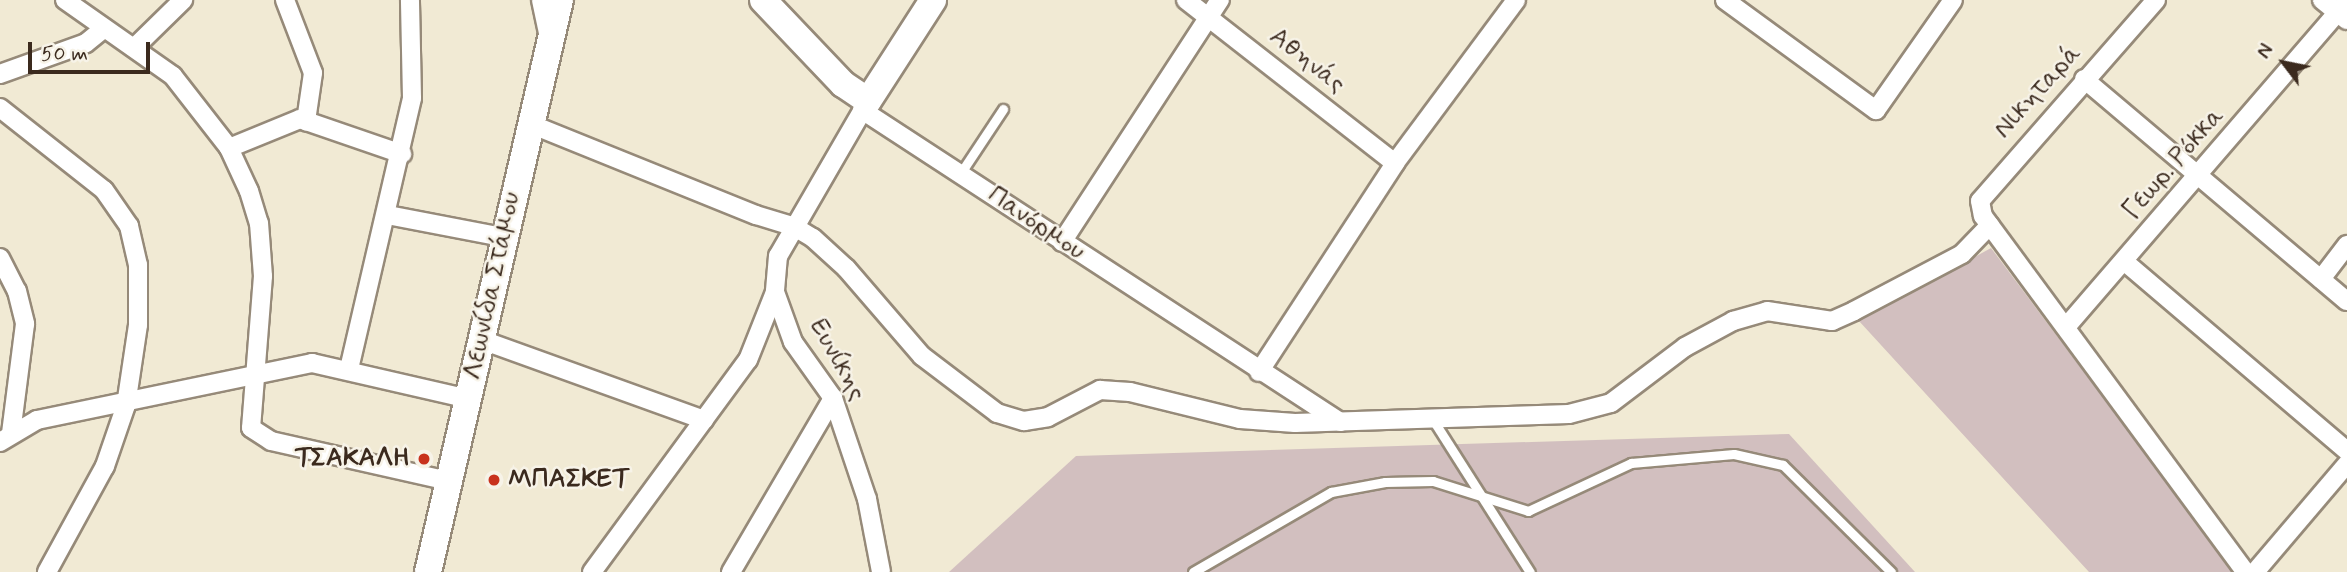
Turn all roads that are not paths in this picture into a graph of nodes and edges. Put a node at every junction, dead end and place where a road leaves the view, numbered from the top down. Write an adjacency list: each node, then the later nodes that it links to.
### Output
1 (65, 0): 19 (street)
2 (183, 0): 21 (street)
3 (285, 0): 27 (street)
4 (410, 0): 30 (street)
5 (541, 0): 20 (street)
6 (560, 0): 20 (main road, Λεωνίδα Στάμου)
7 (763, 0): 24 (main road, Πανόρμου)
8 (915, 0): 24 (main road)
9 (933, 0): 24 (main road)
10 (1186, 0): 18 (street, Αθηνάς)
11 (1220, 0): 18 (street)
12 (1516, 0): 31 (street)
13 (1953, 0): 16 (street)
14 (2156, 0): 23 (street, Νικηταρά)
15 (2322, 0): 17 (street)
16 (1730, 1)
17 (2344, 11): 33 (street, Γεωρ. Ρόκκα)
18 (1208, 16): 31 (street, Αθηνάς); 38 (street)
19 (102, 30): 21 (street); 22 (street)
20 (550, 40): 28 (main road, Λεωνίδα Στάμου)
21 (134, 48): 29 (street)
22 (0, 74)
23 (2084, 79): 33 (street); 36 (street, Νικηταρά)
24 (862, 102): 32 (street, Πανόρμου); 35 (street, Ευνίκης)
25 (0, 108): 52 (street)
26 (1003, 109): 32 (lane)
27 (306, 121): 29 (street); 30 (street)
28 (528, 123): 35 (street); 37 (main road, Λεωνίδα Στάμου)
29 (229, 149): 49 (street)
30 (402, 155): 34 (street)
31 (1395, 163): 48 (street)
32 (960, 174): 38 (street, Πανόρμου)
33 (2201, 175): 41 (street, Γεωρ. Ρόκκα); 42 (street)
34 (388, 215): 37 (street); 47 (street)
35 (793, 226): 43 (street, Ευνίκης); 55 (street)
36 (1990, 226): 45 (street); 53 (street)
37 (502, 237): 46 (main road, Λεωνίδα Στάμου)
38 (1062, 242): 48 (street, Πανόρμου)
39 (2347, 245): 42 (street)
40 (0, 258): 56 (street)
41 (2125, 262): 45 (street, Γεωρ. Ρόκκα); 57 (street)
42 (2321, 279): 44 (street)
43 (775, 292): 50 (street, Ευνίκης); 54 (street)
44 (2347, 301)
45 (2066, 327): 69 (street)
46 (482, 340): 51 (main road, Λεωνίδα Στάμου); 54 (street)
47 (349, 369): 49 (street); 51 (street)
48 (1259, 372): 55 (street, Πανόρμου)
49 (253, 378): 52 (street); 59 (street)
50 (833, 398): 64 (street); 65 (street, Ευνίκης)
51 (469, 399): 59 (main road, Λεωνίδα Στάμου)
52 (125, 405): 56 (street); 61 (street)
53 (1433, 419): 55 (street); 60 (lane)
54 (704, 420): 63 (street)
55 (1341, 423)
56 (5, 438)
57 (2347, 451)
58 (2347, 464): 70 (street)
59 (448, 481): 62 (main road, Λεωνίδα Στάμου)
60 (1481, 499): 66 (lane); 67 (lane); 68 (lane)
61 (47, 572)
62 (428, 572)
63 (592, 572)
64 (731, 572)
65 (881, 572)
66 (1193, 572)
67 (1530, 572)
68 (1891, 572)
69 (2245, 572)
70 (2255, 572)

